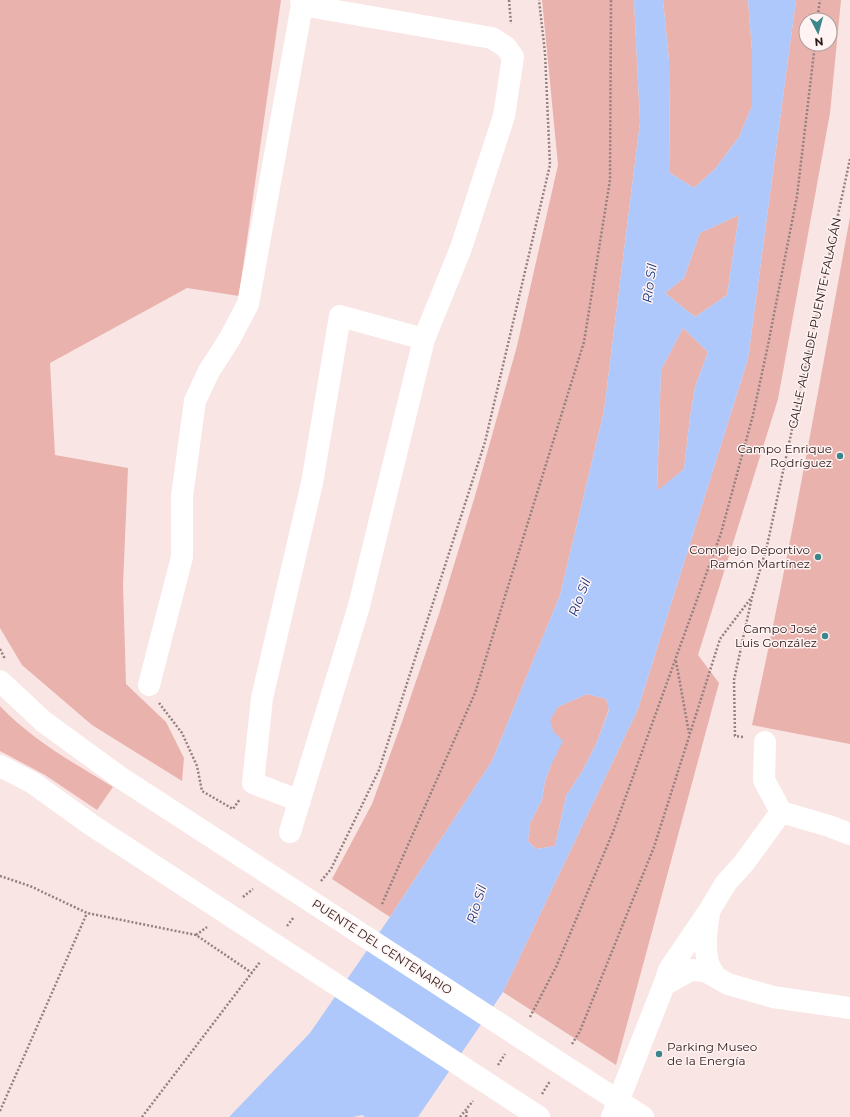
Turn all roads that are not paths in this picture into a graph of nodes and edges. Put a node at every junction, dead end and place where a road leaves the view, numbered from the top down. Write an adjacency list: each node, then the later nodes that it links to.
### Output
1 (302, 2): 2 (street); 4 (street)
2 (424, 339): 7 (street); 7 (street)
3 (0, 681): 17 (street, PUENTE DEL CENTENARIO)
4 (149, 685)
5 (765, 742): 8 (street)
6 (0, 766): 15 (street)
7 (300, 801): 9 (street)
8 (781, 812): 10 (street); 11 (street)
9 (290, 832)
10 (850, 834)
11 (709, 911): 12 (street); 13 (street)
12 (716, 977): 13 (street); 14 (street)
13 (664, 985): 16 (street)
14 (850, 1008)
15 (540, 1107)
16 (612, 1117)
17 (644, 1117)

